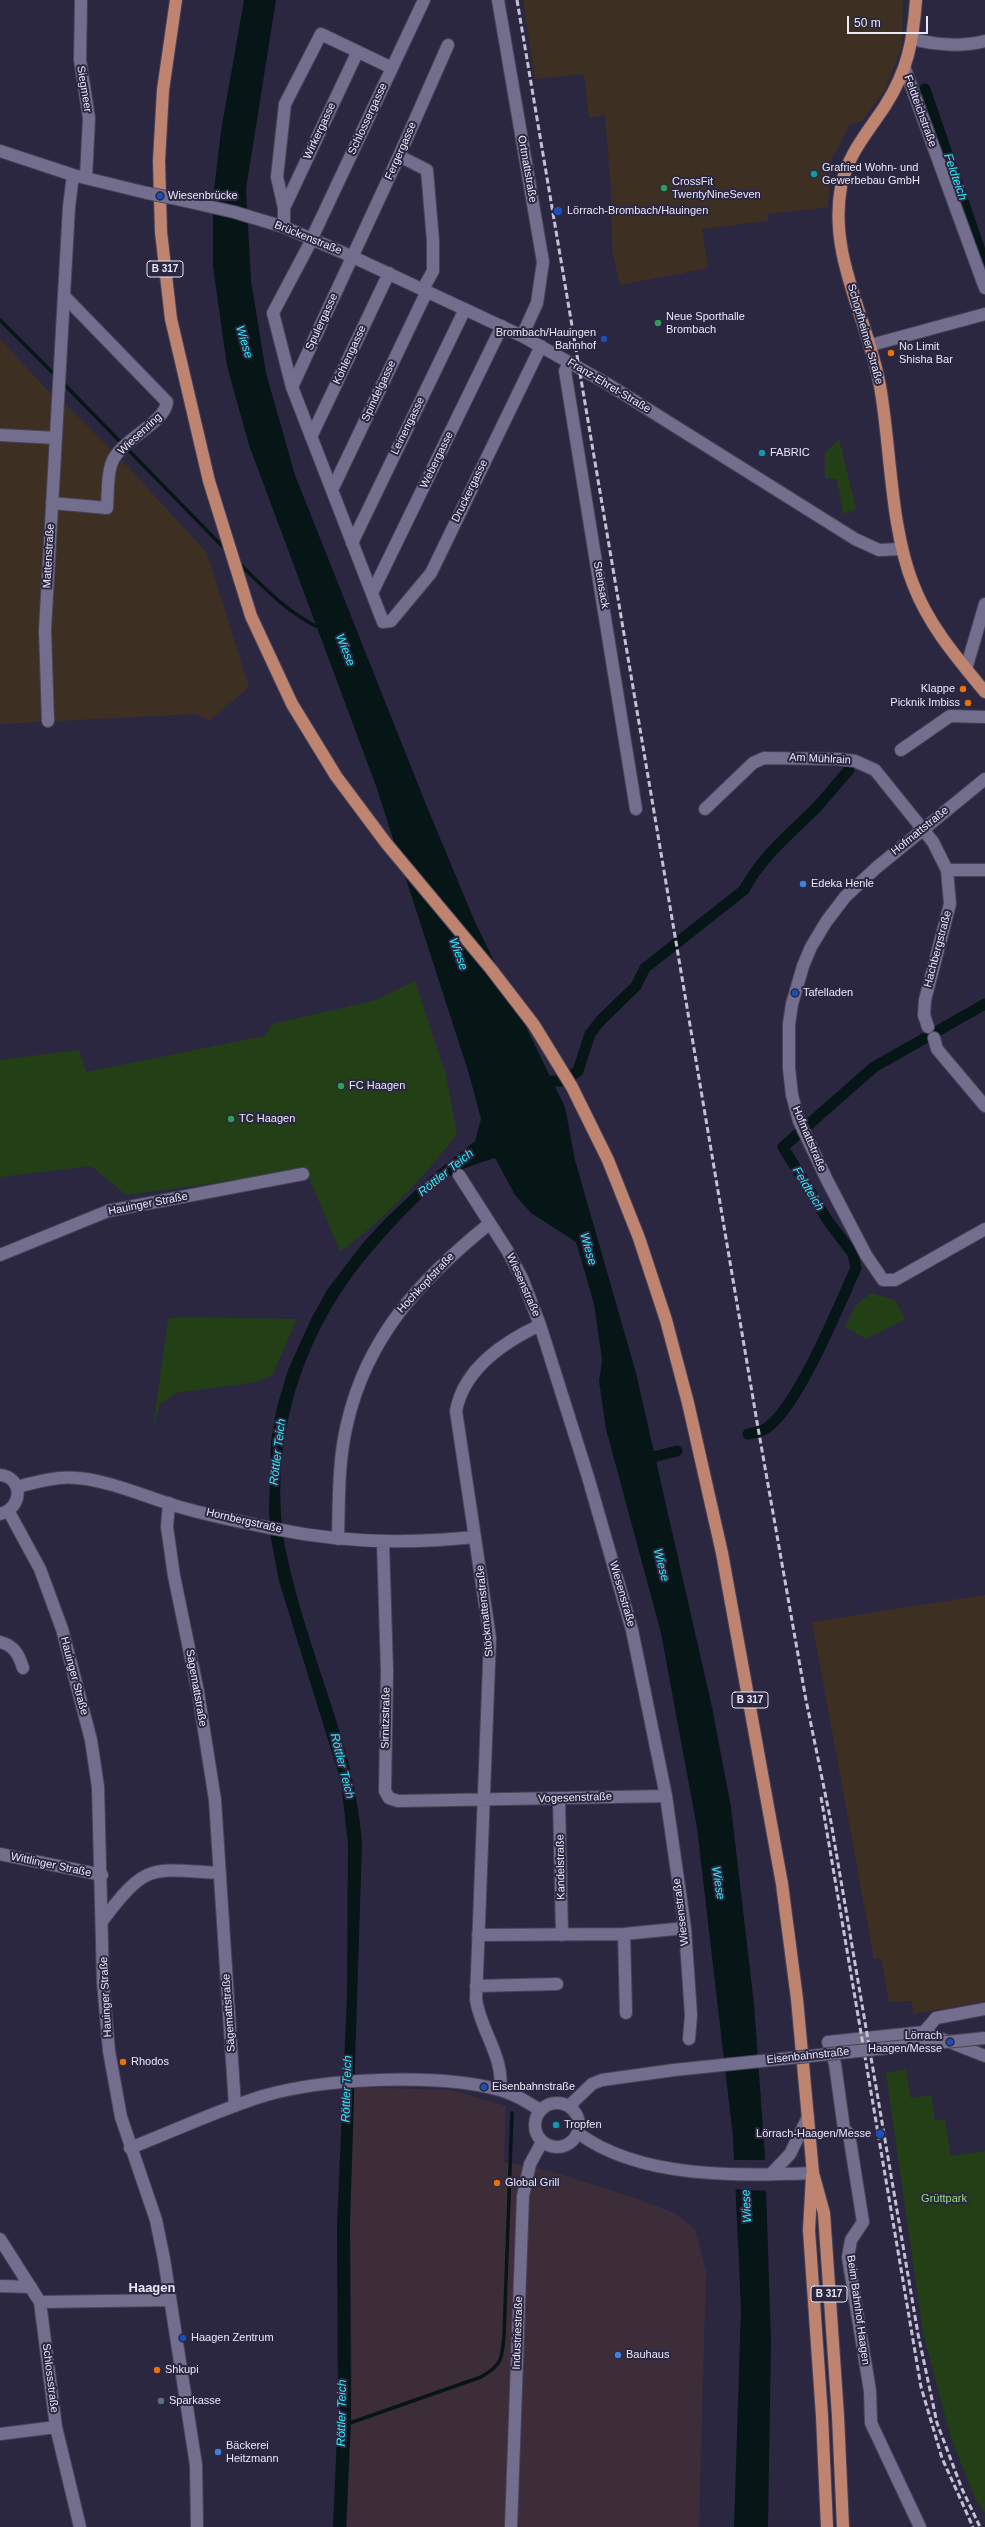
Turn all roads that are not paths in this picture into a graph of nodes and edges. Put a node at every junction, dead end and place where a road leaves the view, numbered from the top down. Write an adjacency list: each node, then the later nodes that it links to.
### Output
1 (81, 0): 15 (street, Siegmeer)
2 (176, 0): 93 (main road, B 317)
3 (424, 0): 10 (street, Schlossergasse)
4 (498, 0): 27 (street, Ortmattstraße)
5 (916, 0): 6 (main road, Schopfheimer Straße)
6 (913, 39): 7 (street); 11 (main road, Schopfheimer Straße)
7 (985, 41)
8 (448, 45): 13 (street, Fergergasse)
9 (357, 53): 10 (street); 16 (street, Wirkergasse); 16 (street)
10 (392, 68): 18 (street, Schlossergasse)
11 (905, 69): 21 (street, Feldteichstraße); 28 (main road, Schopfheimer Straße)
12 (0, 151): 14 (street)
13 (399, 156): 19 (street, Fergergasse); 22 (street)
14 (73, 175): 15 (street); 23 (street)
15 (86, 178): 17 (street, Brückenstraße, bridge)
16 (284, 208): 17 (street)
17 (280, 226): 18 (street, Brückenstraße)
18 (311, 242): 19 (street, Brückenstraße); 31 (street, Schlossergasse)
19 (353, 257): 20 (street, Brückenstraße); 31 (street, Spulergasse)
20 (389, 273): 22 (street, Brückenstraße); 33 (street, Kohlengasse)
21 (985, 288)
22 (425, 290): 24 (street, Franz-Ehret-Straße); 35 (street, Spindelgasse)
23 (65, 296): 34 (street, Mattenstraße); 36 (street, Wiesenring)
24 (465, 309): 26 (street, Franz-Ehret-Straße); 37 (street, Leinengasse)
25 (985, 314): 28 (street)
26 (502, 326): 27 (street, Franz-Ehret-Straße); 39 (street, Webergasse)
27 (522, 336): 29 (street, Franz-Ehret-Straße)
28 (871, 345): 38 (main road, Schopfheimer Straße)
29 (541, 346): 30 (street, Franz-Ehret-Straße); 39 (street, Druckergasse)
30 (569, 362): 38 (street, Franz-Ehret-Straße); 47 (street, Steinsack)
31 (292, 386): 33 (street)
32 (0, 435): 34 (street)
33 (311, 437): 35 (street)
34 (56, 438): 36 (street, Mattenstraße)
35 (332, 490): 37 (street)
36 (52, 503): 44 (street, Mattenstraße)
37 (352, 542): 39 (street)
38 (902, 549): 41 (main road, Schopfheimer Straße)
39 (372, 593)
40 (985, 604): 41 (street)
41 (966, 669): 42 (main road, Schopfheimer Straße)
42 (985, 692)
43 (985, 718): 45 (street)
44 (48, 721)
45 (901, 750)
46 (985, 779): 49 (street, Hofmattstraße)
47 (636, 809)
48 (705, 809): 49 (street, Am Mühlrain)
49 (924, 828): 50 (street, Hachbergstraße); 58 (street, Hofmattstraße)
50 (947, 870): 51 (street); 52 (street, Hachbergstraße)
51 (985, 870)
52 (928, 1027)
53 (934, 1038): 54 (street)
54 (985, 1106)
55 (303, 1174): 59 (street, Hauinger Straße)
56 (459, 1175): 57 (street, Wiesenstraße)
57 (489, 1224): 60 (street, Wiesenstraße); 66 (street, Hochkopfstraße)
58 (985, 1229)
59 (0, 1256)
60 (540, 1325): 65 (street, Stöckmattenstraße); 70 (street, Wiesenstraße)
61 (0, 1475): 62 (street)
62 (17, 1487): 63 (street, Hornbergstraße); 64 (street)
63 (169, 1504): 66 (street, Hornbergstraße); 74 (street, Sägemattstraße)
64 (4, 1513): 75 (street, Hauinger Straße)
65 (475, 1537): 67 (street, Hornbergstraße); 72 (street, Stöckmattenstraße)
66 (338, 1539): 67 (street, Hornbergstraße)
67 (383, 1542): 72 (street, Sirnitzstraße)
68 (0, 1642): 69 (street)
69 (23, 1668)
70 (666, 1796): 71 (street, Vogesenstraße); 77 (street, Wiesenstraße)
71 (559, 1799): 72 (street, Vogesenstraße); 80 (street, Kandelstraße)
72 (484, 1801): 79 (street, Stöckmattenstraße)
73 (0, 1854): 75 (street, Wittlinger Straße)
74 (220, 1873): 76 (street); 90 (street, Sägemattstraße)
75 (102, 1875): 76 (street, Hauinger Straße)
76 (103, 1920): 96 (street, Hauinger Straße)
77 (685, 1928): 78 (street); 87 (street, Wiesenstraße)
78 (624, 1934): 80 (street); 84 (street)
79 (478, 1935): 80 (street); 82 (street, Stöckmattenstraße)
80 (562, 1935)
81 (557, 1984): 82 (street)
82 (476, 1986): 89 (street, Stöckmattenstraße)
83 (985, 2009): 85 (street)
84 (626, 2013)
85 (924, 2032): 88 (street); 111 (street, Beim Bahnhof Haagen)
86 (985, 2038): 91 (street, Eisenbahnstraße, bridge)
87 (689, 2039)
88 (985, 2056)
89 (500, 2090): 90 (street); 92 (street)
90 (235, 2106): 96 (street)
91 (569, 2106): 92 (street); 94 (street)
92 (540, 2110): 95 (street)
93 (808, 2117): 97 (main road, B 317); 98 (street)
94 (578, 2133): 95 (street); 98 (street)
95 (542, 2142): 108 (street, Industriestraße)
96 (130, 2148): 102 (street, Hauinger Straße)
97 (813, 2172): 98 (street); 109 (main road, B 317); 110 (main road, B 317)
98 (770, 2174)
99 (0, 2239): 101 (street, Schlossstraße)
100 (0, 2286): 101 (street)
101 (31, 2287): 103 (street, Schlossstraße)
102 (170, 2300): 103 (street); 107 (street, Hauinger Straße)
103 (40, 2302): 104 (street, Schlossstraße)
104 (56, 2427): 105 (street); 106 (street, Schlossstraße)
105 (0, 2434)
106 (80, 2527)
107 (197, 2527)
108 (511, 2527)
109 (827, 2527)
110 (843, 2527)
111 (920, 2527)

